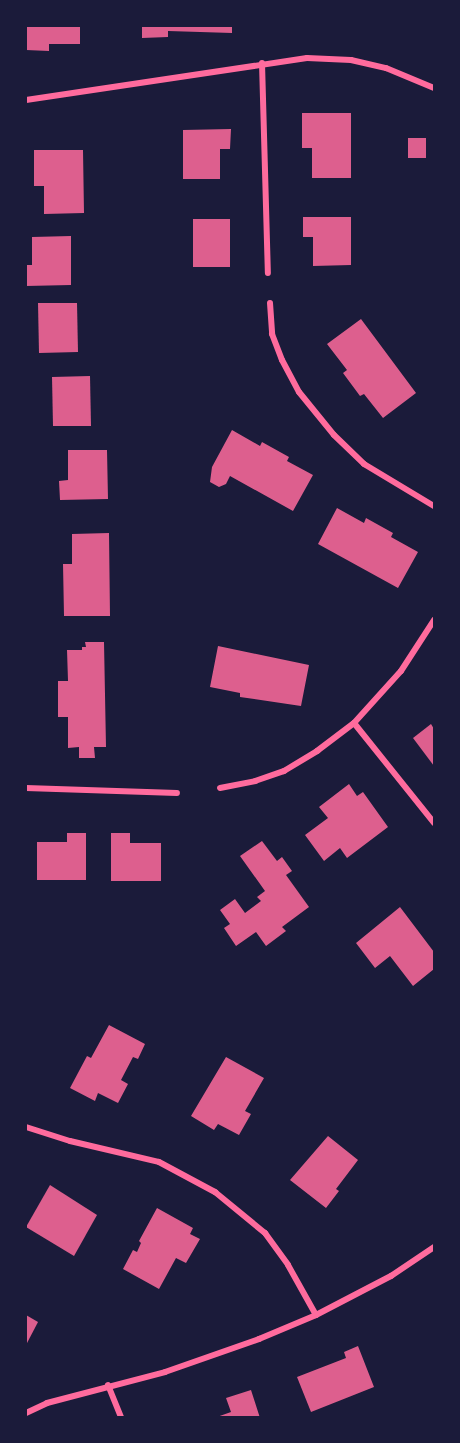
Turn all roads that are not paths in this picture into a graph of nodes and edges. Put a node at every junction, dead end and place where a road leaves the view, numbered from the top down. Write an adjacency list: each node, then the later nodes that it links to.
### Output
1 (262, 63): 2 (street); 3 (street); 4 (street)
2 (435, 88)
3 (26, 100)
4 (267, 273)
5 (270, 303): 6 (street)
6 (435, 506)
7 (435, 620): 8 (street)
8 (354, 723): 10 (street); 12 (street)
9 (26, 788): 11 (street)
10 (220, 788)
11 (177, 793)
12 (435, 823)
13 (26, 1127): 15 (street)
14 (435, 1247): 15 (street)
15 (316, 1315): 16 (street)
16 (108, 1385): 17 (street); 18 (street)
17 (26, 1413)
18 (121, 1418)

